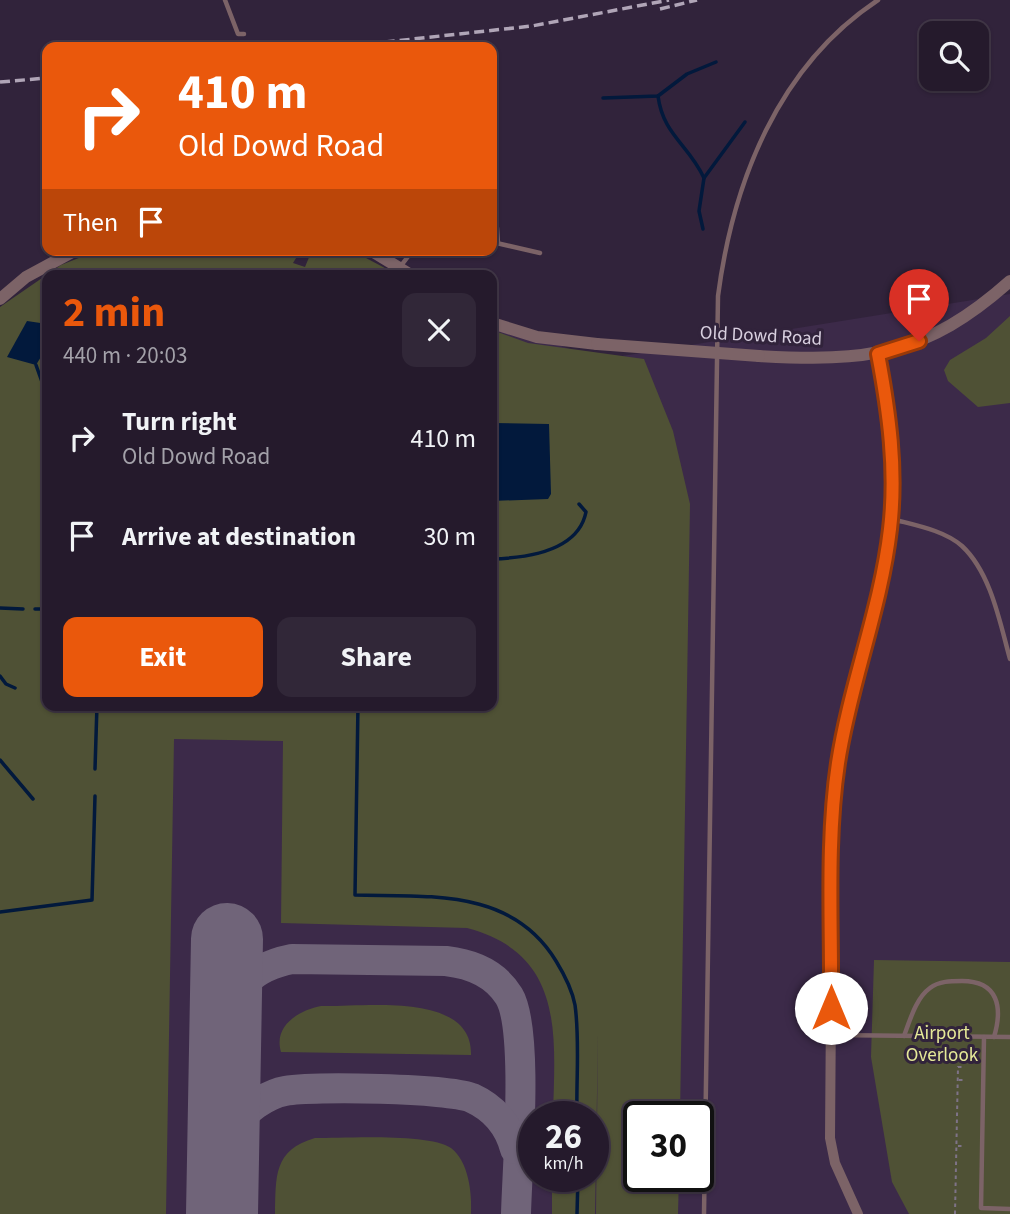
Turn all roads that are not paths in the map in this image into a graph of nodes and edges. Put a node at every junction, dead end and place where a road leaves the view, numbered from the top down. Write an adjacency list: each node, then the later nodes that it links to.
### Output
1 (225, 0): 3 (lane)
2 (878, 0): 24 (lane)
3 (244, 34)
4 (497, 228): 5 (lane)
5 (498, 243): 6 (lane)
6 (540, 253)
7 (65, 256): 13 (street)
8 (380, 256): 10 (street)
9 (408, 256): 10 (lane)
10 (399, 267): 11 (street)
11 (404, 270)
12 (1010, 281): 15 (street, Old Dowd Road)
13 (0, 299)
14 (497, 325): 15 (street, Old Dowd Road, bridge)
15 (878, 354): 16 (street)
16 (891, 519): 17 (lane); 18 (street)
17 (1010, 659)
18 (831, 1035): 19 (lane); 25 (street)
19 (904, 1036): 20 (lane); 21 (lane)
20 (984, 1037): 21 (lane); 23 (lane)
21 (995, 1037): 22 (lane)
22 (1010, 1037)
23 (1010, 1209)
24 (704, 1214)
25 (858, 1214)

